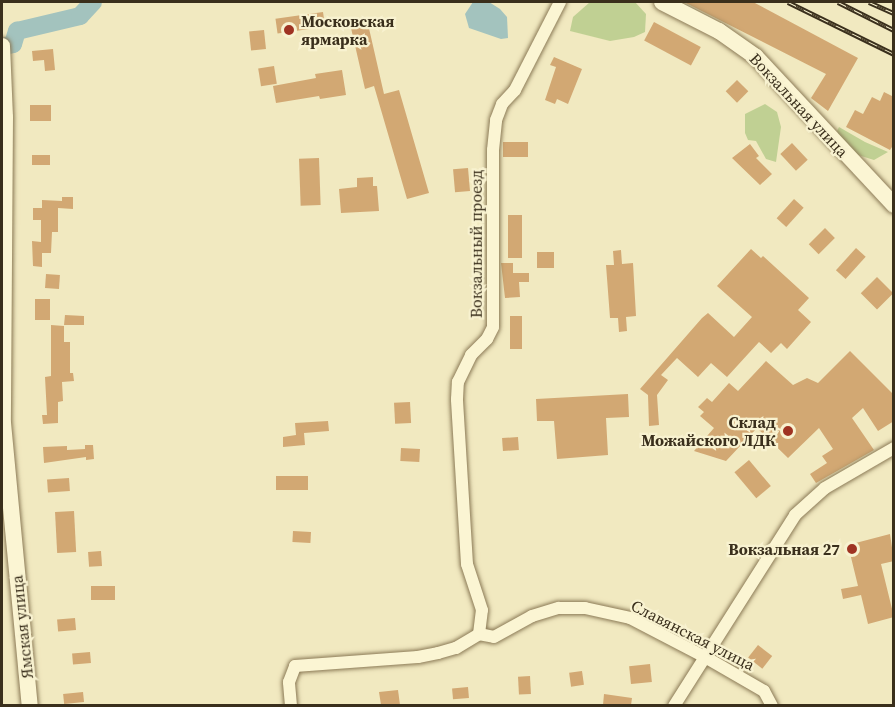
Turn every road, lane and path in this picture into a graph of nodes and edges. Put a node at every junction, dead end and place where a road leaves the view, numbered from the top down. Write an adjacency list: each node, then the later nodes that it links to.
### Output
1 (560, 2): 6 (street, Вокзальный проезд)
2 (662, 2): 4 (main road, Вокзальная улица)
3 (2, 46): 8 (main road, Ямская улица)
4 (894, 205)
5 (894, 448): 7 (street)
6 (479, 634): 7 (street, Славянская улица); 9 (street, Славянская улица)
7 (705, 657): 10 (street); 11 (street, Славянская улица)
8 (30, 705)
9 (291, 705)
10 (674, 705)
11 (772, 705)

